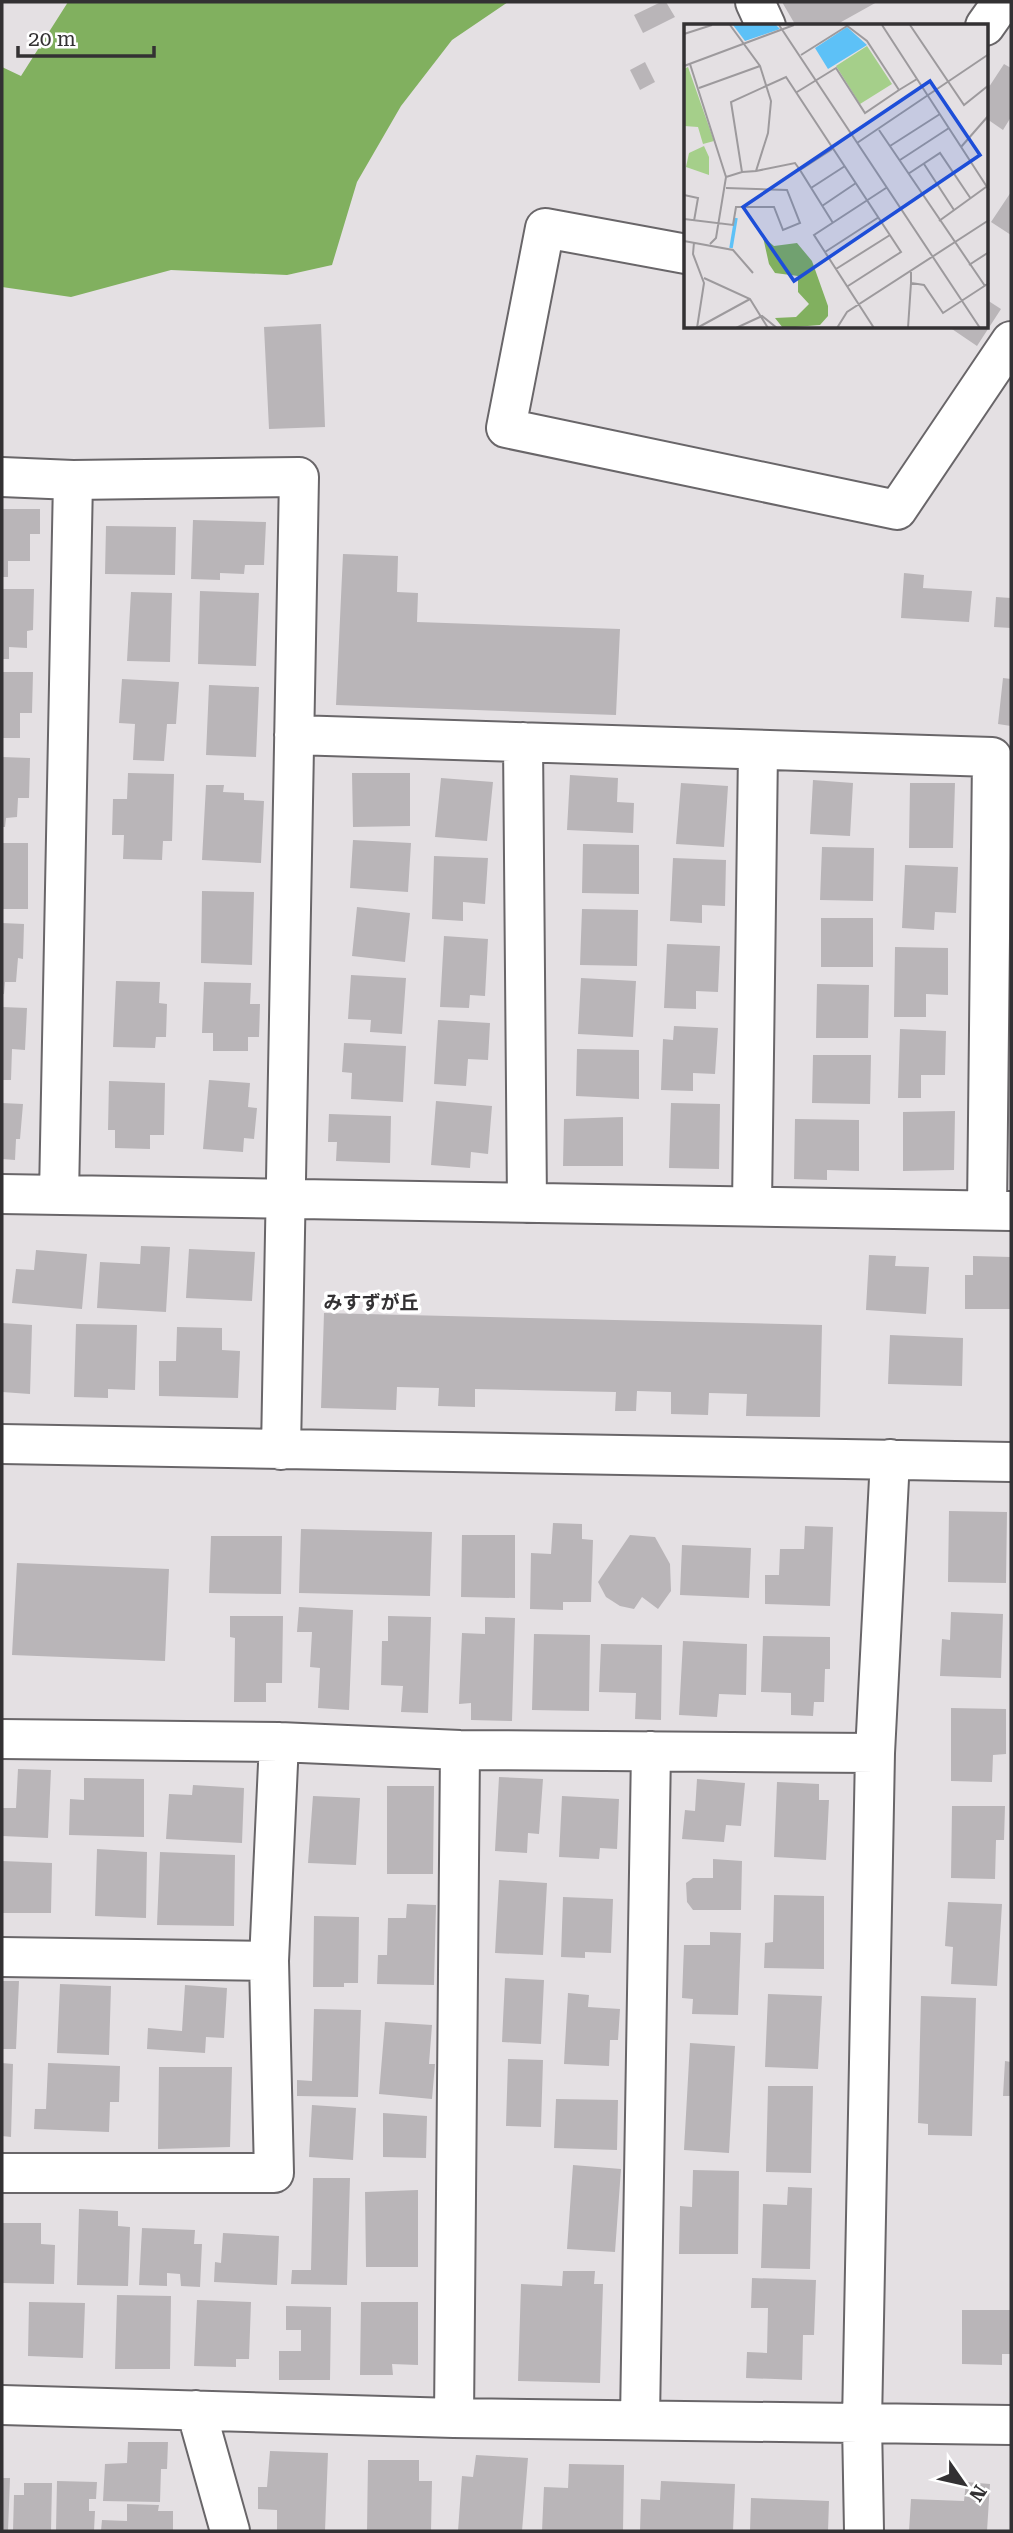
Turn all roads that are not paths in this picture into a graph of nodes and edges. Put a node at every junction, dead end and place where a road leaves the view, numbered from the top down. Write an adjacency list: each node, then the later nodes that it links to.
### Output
1 (755, 2): 3 (street)
2 (1002, 2): 4 (street)
3 (765, 24)
4 (986, 24)
5 (684, 254): 6 (street)
6 (1011, 341)
7 (2, 477): 8 (street)
8 (73, 480): 9 (street); 14 (street)
9 (294, 735): 10 (street); 15 (street)
10 (523, 742): 11 (street); 16 (street)
11 (758, 750): 12 (street); 17 (street)
12 (1002, 757): 18 (street)
13 (2, 1194): 14 (street)
14 (59, 1195): 15 (street)
15 (286, 1198): 16 (street); 20 (street)
16 (527, 1203): 17 (street)
17 (752, 1206): 18 (street)
18 (999, 1211)
19 (2, 1444): 20 (street)
20 (281, 1450): 21 (street)
21 (890, 1459): 22 (street); 27 (street)
22 (1011, 1462)
23 (2, 1740): 24 (street)
24 (279, 1742): 25 (street); 29 (street)
25 (460, 1751): 26 (street); 33 (street)
26 (651, 1751): 27 (street); 34 (street)
27 (875, 1753): 35 (street)
28 (2, 1957): 29 (street)
29 (270, 1961): 30 (street)
30 (2, 2173)
31 (2, 2405): 32 (street)
32 (196, 2410): 33 (street); 37 (street)
33 (454, 2418): 34 (street)
34 (640, 2419): 35 (street)
35 (862, 2423): 36 (street); 38 (street)
36 (1011, 2425)
37 (230, 2531)
38 (864, 2531)

